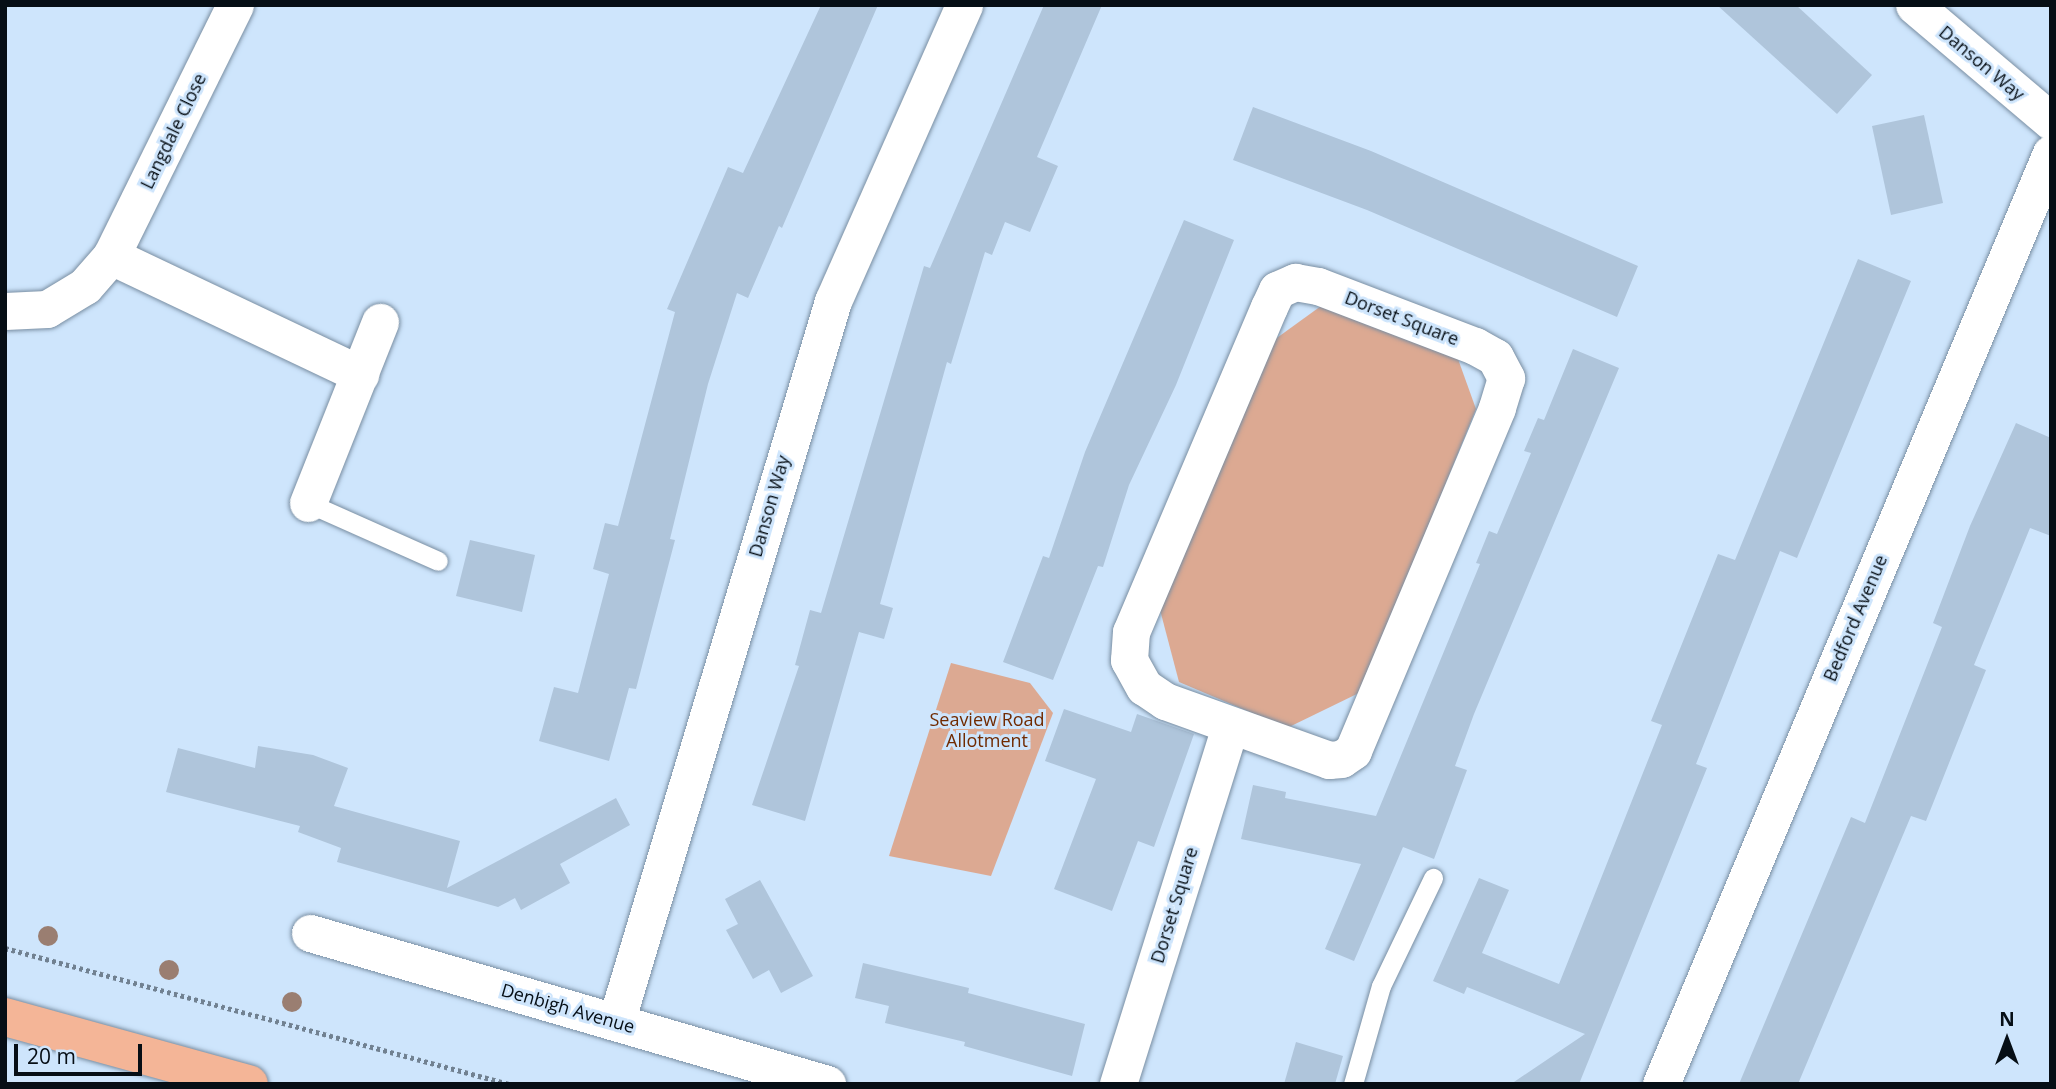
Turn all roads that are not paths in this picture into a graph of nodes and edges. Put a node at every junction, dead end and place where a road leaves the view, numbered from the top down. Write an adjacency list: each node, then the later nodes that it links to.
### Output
1 (235, 5): 6 (street, Langdale Close)
2 (964, 5): 16 (street, Danson Way)
3 (1914, 5): 4 (street, Danson Way)
4 (2051, 121)
5 (2051, 153): 21 (street, Bedford Avenue)
6 (111, 256): 7 (street, Langdale Close); 9 (street)
7 (5, 311)
8 (380, 322): 9 (street)
9 (360, 373): 10 (street)
10 (308, 503): 11 (lane)
11 (438, 561)
12 (1230, 726): 12 (street, Dorset Square); 19 (street, Dorset Square)
13 (1433, 878): 20 (lane)
14 (310, 933): 16 (street, Denbigh Avenue)
15 (5, 1017): 17 (main road)
16 (616, 1022): 18 (street, Denbigh Avenue)
17 (249, 1084)
18 (827, 1084)
19 (1118, 1084)
20 (1353, 1084)
21 (1661, 1084)

